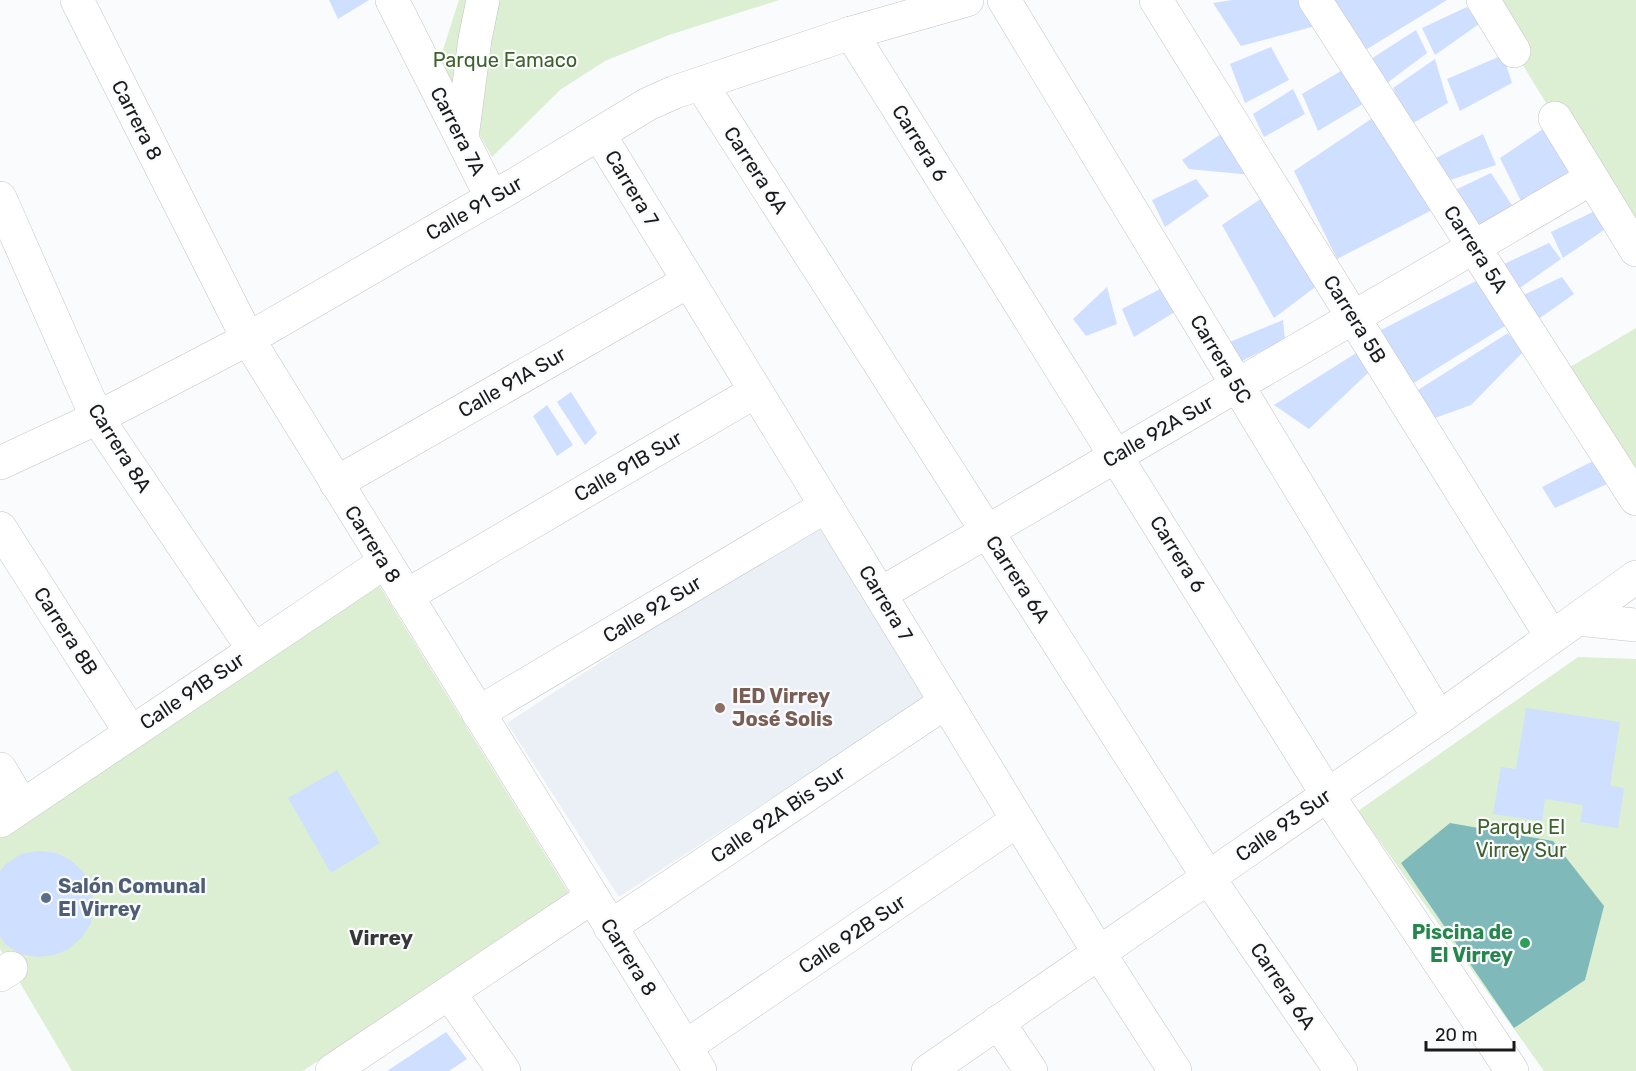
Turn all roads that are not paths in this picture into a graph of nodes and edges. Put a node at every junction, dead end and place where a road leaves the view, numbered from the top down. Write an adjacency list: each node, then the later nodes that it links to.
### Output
1 (77, 0): 22 (street, Carrera 8)
2 (392, 0): 14 (street, Carrera 7A)
3 (483, 0): 14 (street)
4 (967, 0): 9 (street, Calle 91 Sur)
5 (1004, 0): 23 (street, Carrera 5C)
6 (1156, 0): 21 (street, Carrera 5B)
7 (1315, 0): 18 (street, Carrera 5A)
8 (1483, 0): 10 (street)
9 (851, 33): 11 (street, Calle 91 Sur); 26 (street, Carrera 6)
10 (1514, 51)
11 (701, 84): 13 (street, Calle 91 Sur); 32 (street, Carrera 6A)
12 (1555, 118): 15 (street)
13 (599, 134): 17 (street, Calle 91 Sur); 20 (street, Carrera 7)
14 (462, 137): 17 (street, Carrera 7A)
15 (1592, 178): 18 (street, Calle 92A Sur); 19 (street)
16 (0, 198): 25 (street, Carrera 8A)
17 (492, 198): 22 (street, Calle 91 Sur)
18 (1474, 246): 21 (street, Calle 92A Sur); 29 (street, Carrera 5A)
19 (1636, 250)
20 (689, 281): 24 (street, Carrera 7); 28 (street, Calle 91A Sur)
21 (1353, 316): 23 (street, Calle 92A Sur); 38 (street, Carrera 5B)
22 (248, 339): 25 (street, Calle 91 Sur); 28 (street, Carrera 8)
23 (1237, 385): 26 (street, Calle 92A Sur); 42 (street, Carrera 5C)
24 (756, 391): 30 (street, Carrera 7); 36 (street, Calle 91B Sur)
25 (97, 418): 27 (street, Calle 91 Sur); 39 (street, Carrera 8A)
26 (1116, 456): 32 (street, Calle 92A Sur); 45 (street, Carrera 6)
27 (0, 463)
28 (336, 483): 33 (street, Carrera 8)
29 (1636, 499)
30 (826, 506): 35 (street, Carrera 7); 41 (street, Calle 92 Sur)
31 (0, 528): 43 (street, Carrera 8B)
32 (987, 530): 35 (street, Calle 92A Sur); 48 (street, Carrera 6A)
33 (385, 562): 36 (street, Carrera 8); 39 (street, Calle 91B Sur)
34 (1636, 577): 38 (street, Calle 93 Sur)
35 (880, 594): 40 (street, Carrera 7)
36 (406, 596): 41 (street, Carrera 8)
37 (1636, 625): 38 (street)
38 (1565, 628): 42 (street, Calle 93 Sur)
39 (254, 650): 43 (street, Calle 91B Sur)
40 (946, 702): 47 (street, Carrera 7); 50 (street, Calle 92A Bis Sur)
41 (478, 712): 49 (street, Carrera 8)
42 (1439, 718): 45 (street, Calle 93 Sur)
43 (131, 733): 46 (street, Calle 91B Sur)
44 (0, 769): 46 (street)
45 (1327, 794): 48 (street, Calle 93 Sur); 61 (street, Carrera 6)
46 (11, 813)
47 (1018, 820): 51 (street, Carrera 7); 54 (street, Calle 92B Sur)
48 (1208, 877): 51 (street, Calle 93 Sur); 60 (street, Carrera 6A)
49 (592, 897): 50 (street, Carrera 8); 52 (street)
50 (610, 927): 54 (street, Carrera 8)
51 (1099, 953): 53 (street, Calle 93 Sur); 59 (street, Carrera 7)
52 (449, 993): 55 (street); 56 (street)
53 (998, 1022): 57 (street, Calle 93 Sur); 58 (street)
54 (693, 1059)
55 (336, 1070)
56 (504, 1071)
57 (928, 1071)
58 (1031, 1071)
59 (1175, 1071)
60 (1341, 1071)
61 (1512, 1071)

